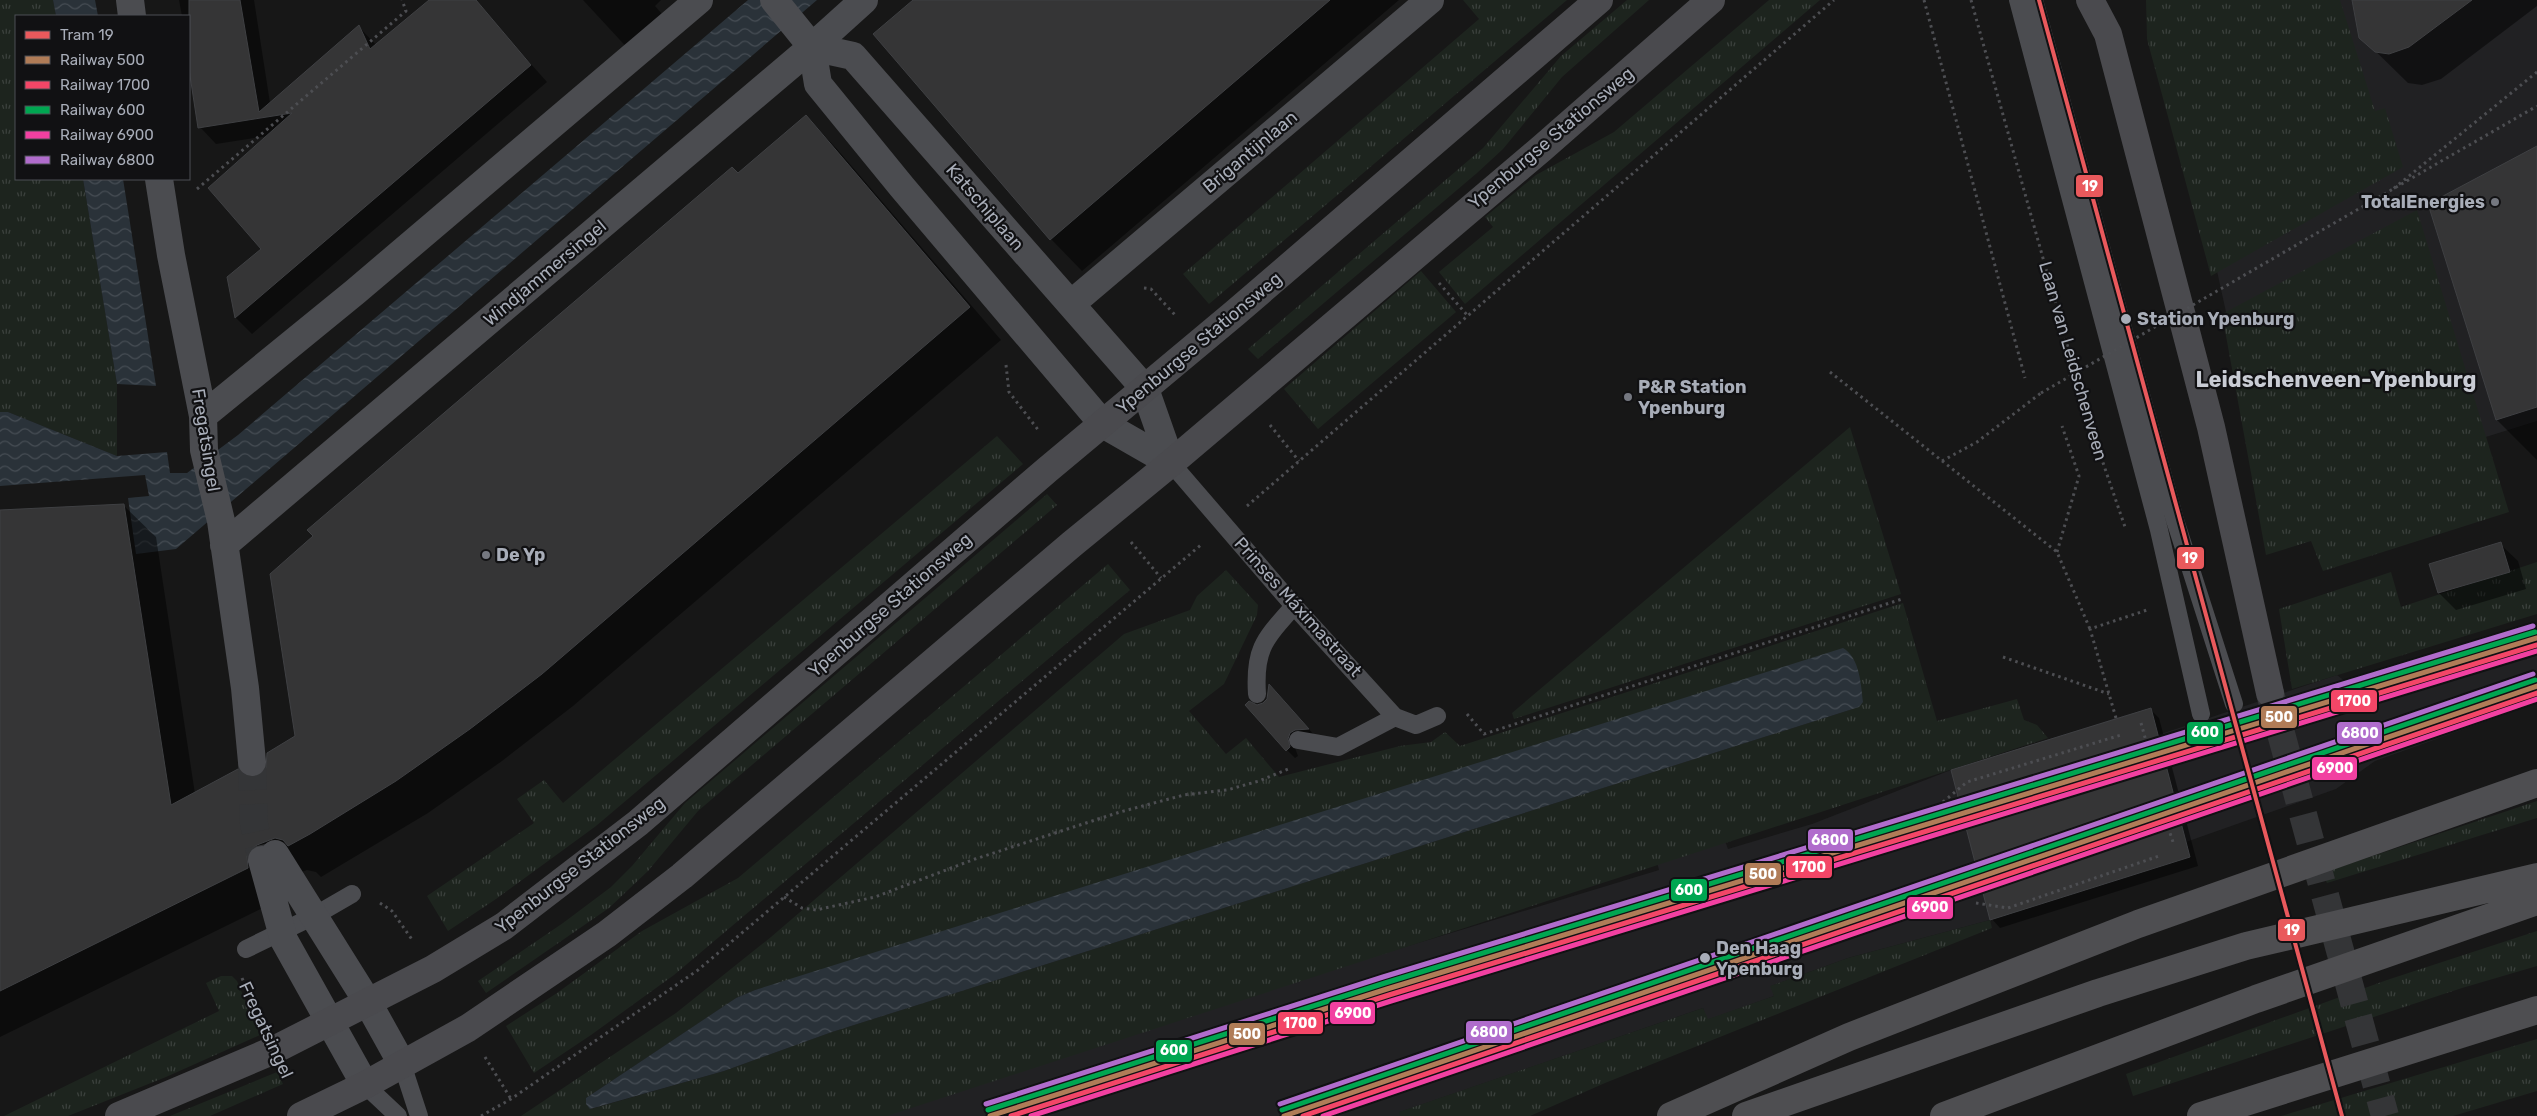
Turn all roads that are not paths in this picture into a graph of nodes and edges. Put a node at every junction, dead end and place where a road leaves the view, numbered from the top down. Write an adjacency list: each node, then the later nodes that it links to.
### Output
1 (130, 0): 12 (street)
2 (699, 0): 18 (street)
3 (774, 0): 14 (street)
4 (864, 0): 14 (street, Windjammersingel)
5 (1430, 0): 16 (street, Brigantijnlaan)
6 (1599, 0): 17 (main road, Ypenburgse Stationsweg)
7 (1711, 0): 20 (main road, Ypenburgse Stationsweg)
8 (2018, 0): 26 (lane)
9 (2034, 0): 25 (lane)
10 (2090, 0): 13 (main road)
11 (2111, 0): 13 (main road)
12 (132, 15)
13 (2108, 34): 23 (main road)
14 (812, 47): 16 (street, Katschiplaan); 19 (street); 21 (street, Windjammersingel)
15 (159, 180): 18 (street, Fregatsingel)
16 (1071, 304): 17 (street, Katschiplaan)
17 (1145, 389): 19 (main road, Ypenburgse Stationsweg); 20 (street)
18 (203, 416): 21 (street, Fregatsingel)
19 (1103, 424): 20 (street); 38 (main road, Ypenburgse Stationsweg)
20 (1171, 463): 22 (lane, Prinses Máximastraat); 41 (main road, Ypenburgse Stationsweg)
21 (223, 533): 30 (street, Fregatsingel)
22 (1294, 606): 24 (lane); 28 (lane, Prinses Máximastraat)
23 (2270, 693)
24 (1257, 694)
25 (2234, 704)
26 (2201, 714)
27 (1437, 716): 28 (lane)
28 (1395, 717): 29 (lane)
29 (1298, 740)
30 (252, 762)
31 (2537, 782): 47 (highway)
32 (2537, 877): 48 (highway)
33 (352, 894): 35 (lane)
34 (2537, 901): 49 (highway)
35 (314, 916): 36 (lane); 36 (street); 38 (street)
36 (282, 932): 37 (lane); 40 (street)
37 (246, 949)
38 (367, 1001): 40 (main road, Ypenburgse Stationsweg); 41 (street)
39 (2537, 1010): 50 (highway)
40 (329, 1022): 42 (street); 43 (main road, Ypenburgse Stationsweg)
41 (402, 1064): 42 (main road, Ypenburgse Stationsweg); 46 (lane)
42 (365, 1085): 44 (main road, Ypenburgse Stationsweg); 45 (lane)
43 (119, 1116)
44 (301, 1116)
45 (398, 1116)
46 (419, 1116)
47 (1671, 1116)
48 (1746, 1116)
49 (1944, 1116)
50 (2201, 1116)

